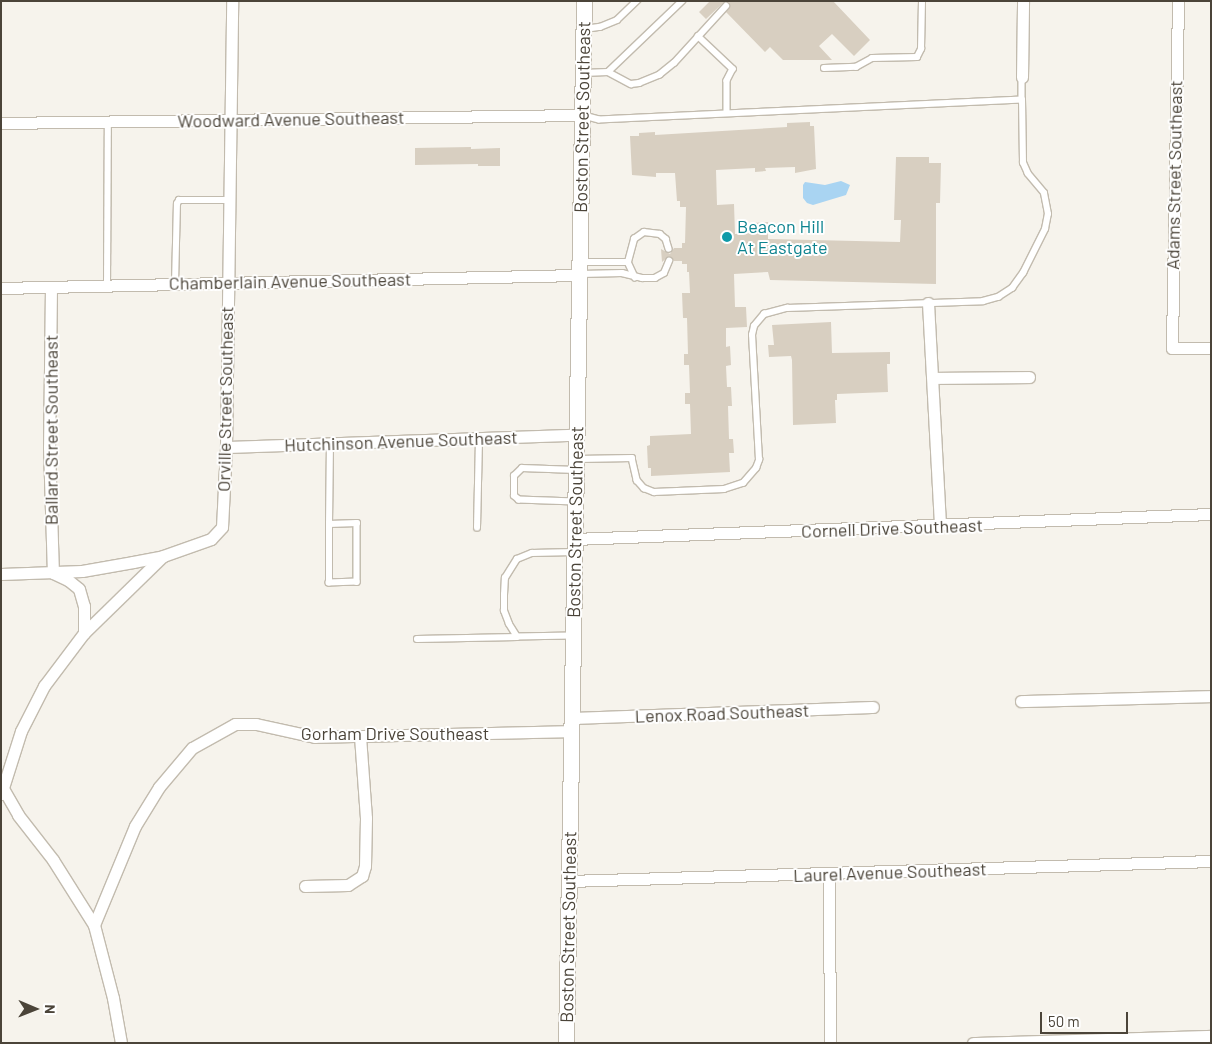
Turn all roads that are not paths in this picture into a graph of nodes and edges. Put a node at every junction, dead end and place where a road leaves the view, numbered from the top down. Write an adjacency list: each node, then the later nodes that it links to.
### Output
1 (232, 1): 18 (street, Orville Street Southeast)
2 (584, 1): 9 (street, Boston Street Southeast)
3 (637, 1): 9 (lane)
4 (682, 1): 12 (lane)
5 (922, 1): 11 (lane)
6 (1023, 1): 14 (street)
7 (1178, 1): 33 (street, Adams Street Southeast)
8 (726, 6): 10 (lane)
9 (583, 29): 13 (street, Boston Street Southeast)
10 (698, 36): 12 (lane); 16 (lane)
11 (824, 68)
12 (608, 72): 13 (lane)
13 (582, 73): 17 (street, Boston Street Southeast)
14 (1022, 77): 15 (lane)
15 (1022, 100): 16 (lane); 32 (lane)
16 (727, 113): 17 (lane)
17 (582, 115): 18 (street, Woodward Avenue Southeast); 25 (street, Boston Street Southeast)
18 (230, 120): 19 (street, Woodward Avenue Southeast); 21 (street, Orville Street Southeast)
19 (108, 121): 20 (street, Woodward Avenue Southeast); 29 (lane)
20 (1, 123)
21 (228, 200): 27 (street, Orville Street Southeast); 28 (lane)
22 (669, 249): 24 (lane)
23 (670, 261): 26 (lane)
24 (628, 262): 25 (lane); 26 (lane)
25 (579, 268): 26 (lane); 27 (street, Chamberlain Avenue Southeast); 36 (street, Boston Street Southeast)
26 (635, 277)
27 (227, 282): 28 (street, Chamberlain Avenue Southeast); 39 (street, Orville Street Southeast)
28 (175, 284): 29 (street, Chamberlain Avenue Southeast)
29 (108, 286): 30 (street, Chamberlain Avenue Southeast)
30 (51, 287): 31 (street, Chamberlain Avenue Southeast); 48 (street, Ballard Street Southeast)
31 (1, 288)
32 (928, 303): 35 (street); 40 (lane)
33 (1211, 348)
34 (1029, 377): 35 (street)
35 (933, 378): 44 (street)
36 (576, 435): 37 (street, Hutchinson Avenue Southeast); 40 (street, Boston Street Southeast)
37 (479, 438): 38 (street, Hutchinson Avenue Southeast); 45 (lane)
38 (330, 443): 39 (street, Hutchinson Avenue Southeast); 43 (lane)
39 (226, 447): 47 (street, Orville Street Southeast)
40 (576, 465): 41 (street, Boston Street Southeast); 41 (lane)
41 (575, 502): 46 (street, Boston Street Southeast)
42 (1211, 514): 44 (street, Cornell Drive Southeast)
43 (329, 524): 43 (lane)
44 (940, 526): 46 (street, Cornell Drive Southeast)
45 (477, 528)
46 (574, 545): 51 (lane); 52 (street, Boston Street Southeast)
47 (163, 556): 48 (street); 50 (street)
48 (53, 573): 49 (street); 50 (street)
49 (1, 574)
50 (84, 633): 59 (street)
51 (516, 636): 52 (lane); 53 (lane)
52 (572, 636): 57 (street, Boston Street Southeast)
53 (417, 639)
54 (1211, 696): 55 (street)
55 (1021, 700)
56 (873, 707): 57 (street, Lenox Road Southeast)
57 (571, 724): 58 (street, Gorham Drive Southeast); 62 (street, Boston Street Southeast)
58 (360, 736): 63 (street); 64 (street, Gorham Drive Southeast)
59 (2, 789): 64 (street)
60 (1211, 861): 61 (street, Laurel Avenue Southeast)
61 (829, 875): 62 (street, Laurel Avenue Southeast); 68 (street)
62 (569, 881): 67 (street, Boston Street Southeast)
63 (305, 886)
64 (94, 925): 66 (street)
65 (1211, 1036): 69 (street)
66 (122, 1043)
67 (566, 1043)
68 (830, 1043)
69 (974, 1043)

